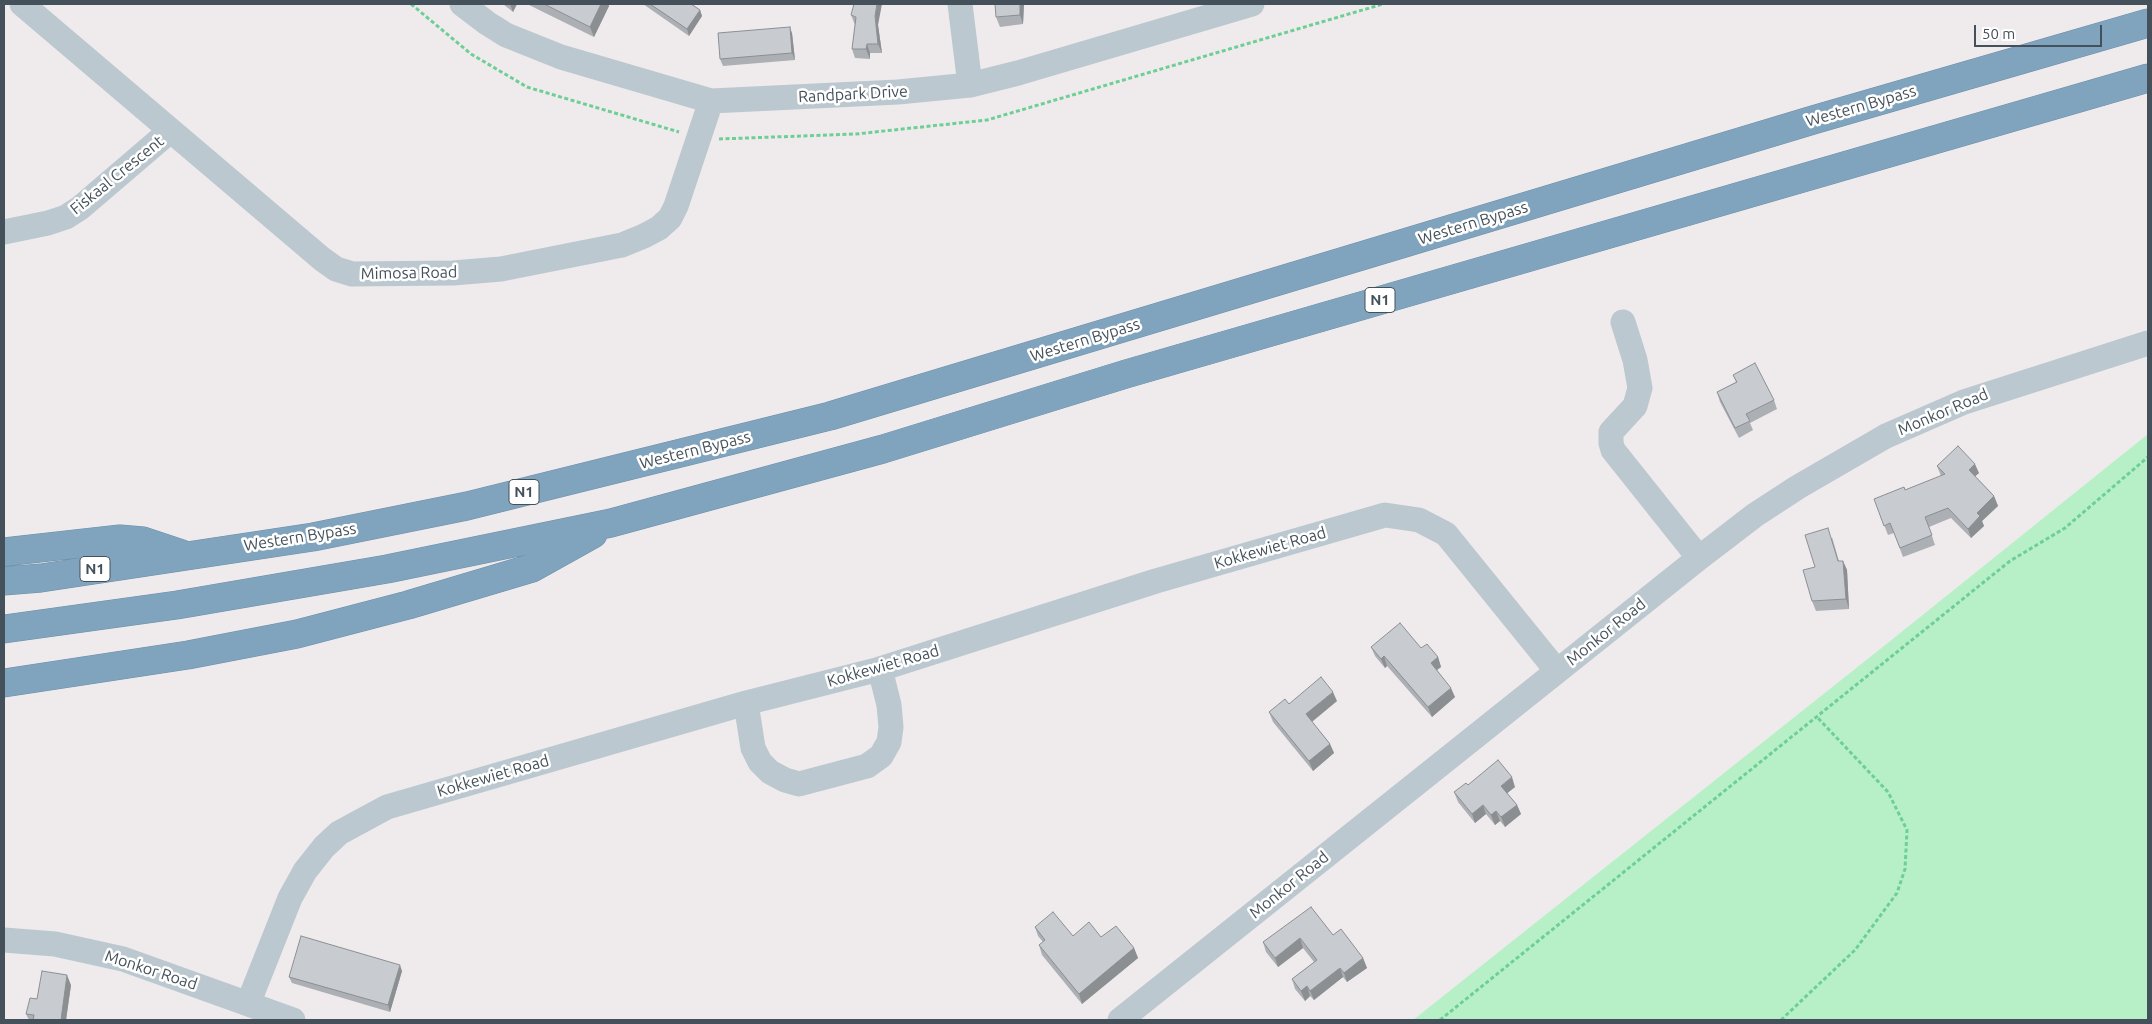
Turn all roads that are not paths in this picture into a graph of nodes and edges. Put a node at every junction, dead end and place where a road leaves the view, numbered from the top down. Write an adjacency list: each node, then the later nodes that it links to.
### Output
1 (22, 4): 9 (street, Mimosa Road)
2 (462, 4): 8 (street, Randpark Drive)
3 (960, 4): 7 (street)
4 (1252, 4): 7 (street, Randpark Drive)
5 (2148, 23): 15 (highway, Western Bypass / N1)
6 (2148, 78): 13 (highway, N1)
7 (970, 85): 8 (street, Randpark Drive)
8 (711, 101): 9 (street, Mimosa Road)
9 (170, 131): 10 (street, Fiskaal Crescent)
10 (4, 232)
11 (1623, 322): 16 (street)
12 (2148, 343): 16 (street, Monkor Road)
13 (611, 523): 18 (highway, N1); 21 (highway)
14 (4, 552): 15 (highway)
15 (185, 555): 17 (highway, Western Bypass / N1)
16 (1698, 558): 20 (street, Monkor Road)
17 (4, 581)
18 (4, 629)
19 (880, 670): 20 (street, Kokkewiet Road); 22 (street, Kokkewiet Road); 22 (street)
20 (1557, 671): 26 (street, Monkor Road)
21 (4, 682)
22 (746, 703): 24 (street, Kokkewiet Road)
23 (4, 940): 24 (street, Monkor Road)
24 (248, 1004): 25 (street, Monkor Road)
25 (293, 1020)
26 (1120, 1020)

